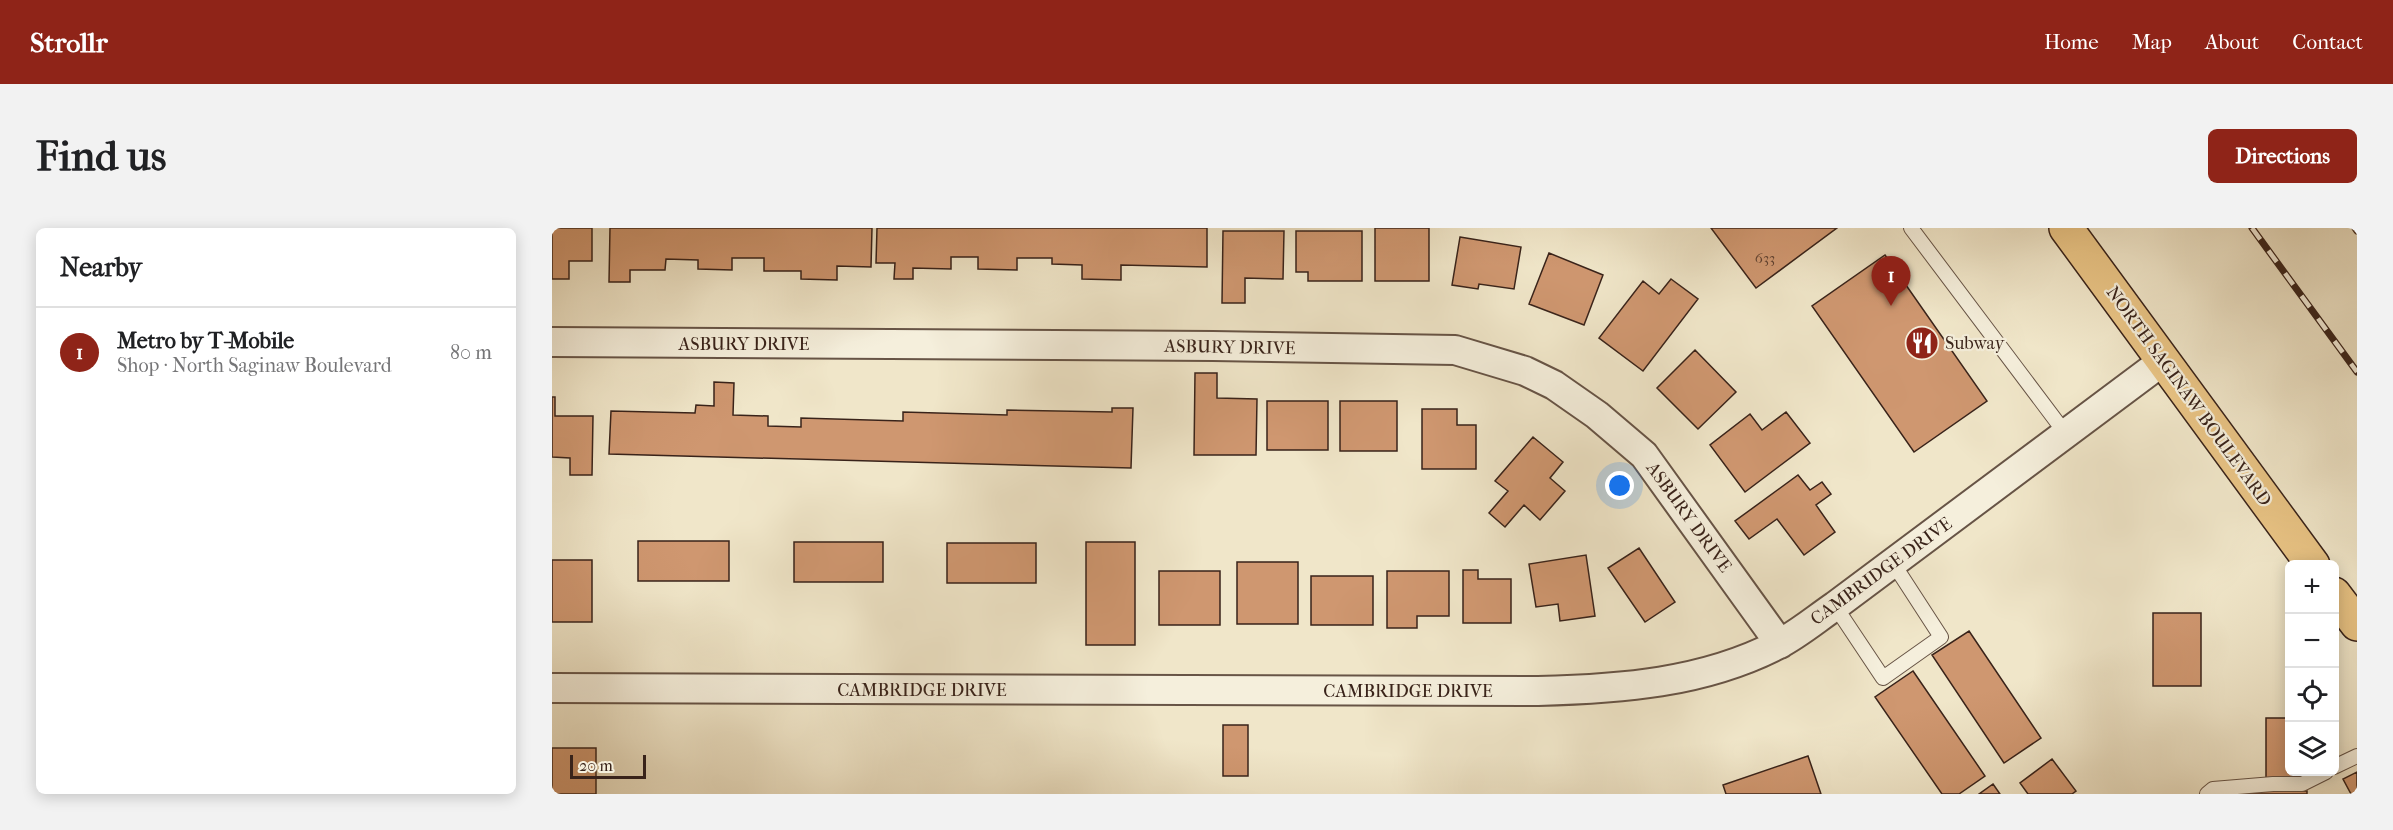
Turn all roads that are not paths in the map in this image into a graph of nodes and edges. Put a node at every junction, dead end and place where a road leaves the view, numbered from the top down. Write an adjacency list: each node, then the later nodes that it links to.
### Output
1 (1911, 228): 5 (lane)
2 (2066, 228): 4 (main road, NORTH SAGINAW BOULEVARD)
3 (552, 342): 11 (street, ASBURY DRIVE)
4 (2163, 361): 5 (street, CAMBRIDGE DRIVE); 6 (main road, NORTH SAGINAW BOULEVARD)
5 (2066, 434): 7 (street, CAMBRIDGE DRIVE)
6 (2310, 560)
7 (1893, 563): 9 (street, CAMBRIDGE DRIVE); 9 (lane)
8 (2339, 601): 10 (main road)
9 (1835, 606): 11 (street, CAMBRIDGE DRIVE)
10 (2357, 624)
11 (1780, 644): 12 (street, CAMBRIDGE DRIVE)
12 (552, 688)
13 (2357, 756): 14 (lane)
14 (2339, 765)
15 (2317, 776): 16 (lane)
16 (2207, 794)

